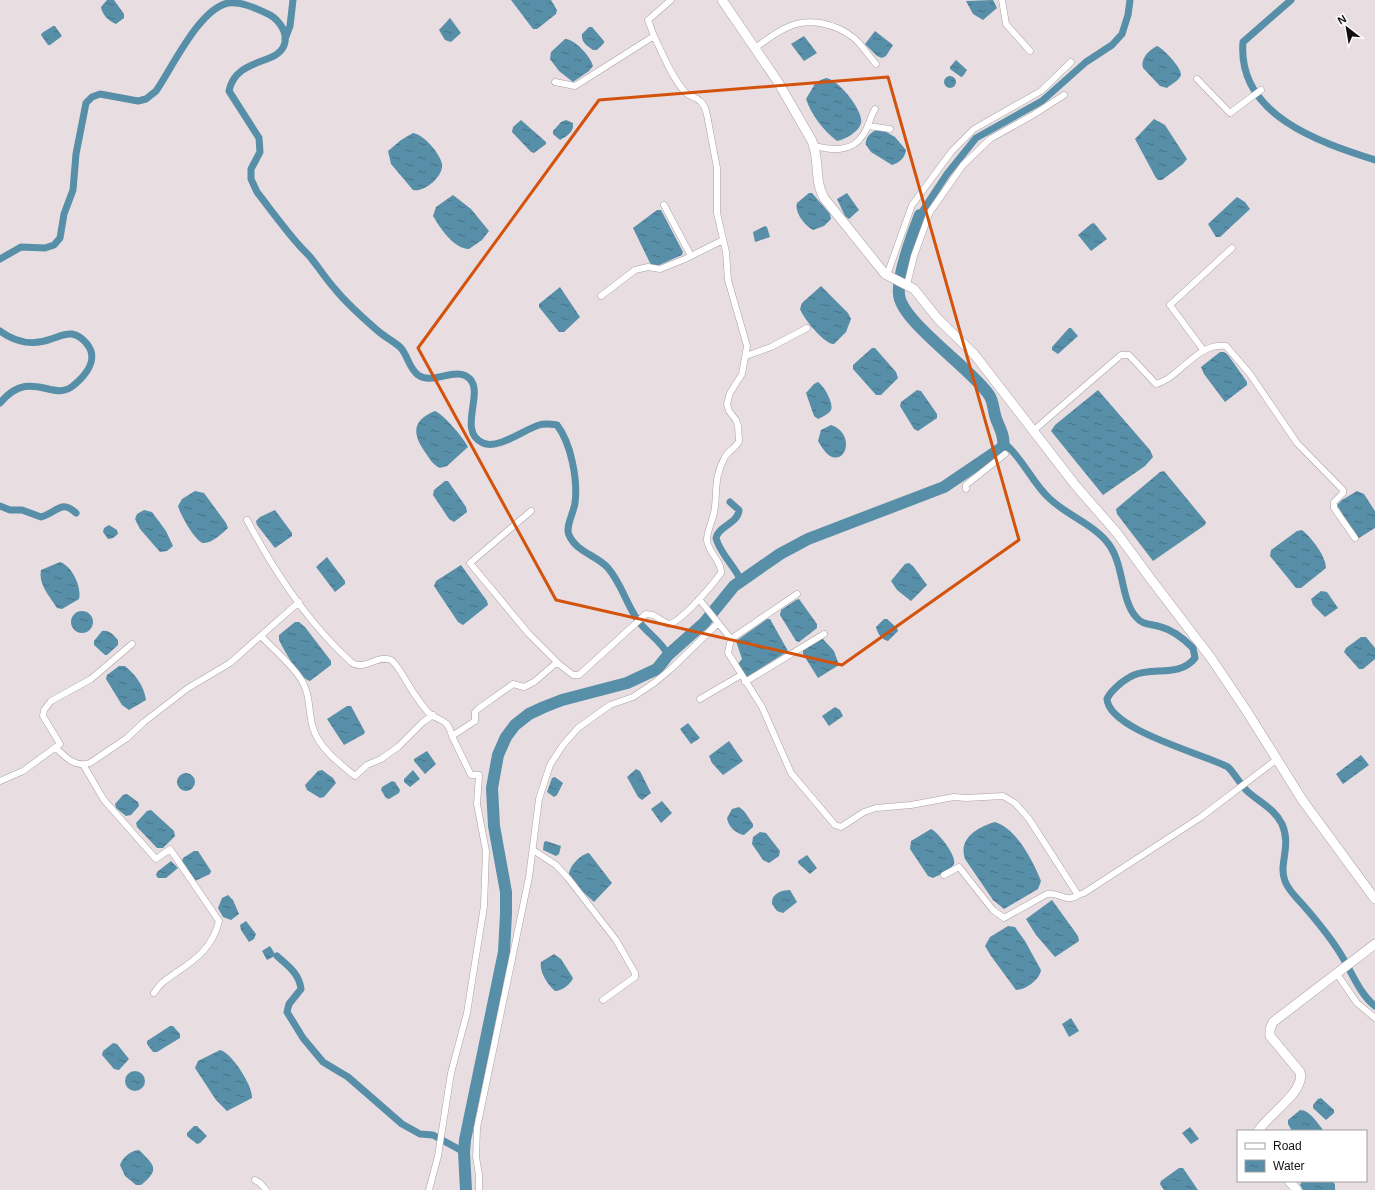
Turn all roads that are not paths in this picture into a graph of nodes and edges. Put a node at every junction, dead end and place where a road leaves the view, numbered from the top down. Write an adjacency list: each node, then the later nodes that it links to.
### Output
1 (671, 0): 4 (street)
2 (722, 0): 5 (street)
3 (1002, 0): 6 (street)
4 (654, 36): 10 (street); 18 (street)
5 (755, 48): 8 (street); 16 (street)
6 (1030, 51)
7 (1071, 62): 21 (street)
8 (876, 64)
9 (1197, 79): 11 (street)
10 (555, 82)
11 (1261, 90)
12 (1064, 95): 22 (street)
13 (875, 109): 14 (street)
14 (868, 126): 15 (street); 16 (street)
15 (890, 129)
16 (814, 146): 21 (street)
17 (664, 205): 20 (street)
18 (723, 240): 20 (street); 26 (street)
19 (1232, 248): 25 (street)
20 (691, 256): 23 (street)
21 (889, 276): 22 (street)
22 (906, 285): 27 (street)
23 (601, 296)
24 (807, 328): 26 (street)
25 (1204, 351): 27 (street); 32 (street)
26 (746, 356): 34 (street)
27 (1033, 431): 48 (street)
28 (1005, 454): 29 (street)
29 (966, 489)
30 (531, 511): 41 (street)
31 (247, 520): 35 (street)
32 (1355, 538)
33 (797, 594): 39 (street)
34 (699, 599): 36 (street); 41 (street)
35 (299, 602): 38 (street); 45 (street)
36 (716, 620): 39 (street); 51 (street)
37 (824, 634): 43 (street)
38 (261, 636): 45 (street); 49 (street)
39 (731, 639): 42 (street)
40 (132, 644): 47 (street)
41 (559, 664): 46 (street)
42 (741, 675): 43 (street); 44 (street)
43 (745, 682): 53 (street)
44 (700, 699)
45 (433, 715): 46 (street)
46 (452, 736): 64 (street)
47 (56, 748): 49 (street); 50 (street)
48 (1276, 760): 53 (street); 54 (street)
49 (84, 766): 57 (street)
50 (0, 781)
51 (533, 850): 58 (street); 65 (street)
52 (944, 875): 53 (street)
53 (1078, 895)
54 (1375, 899)
55 (1375, 944): 56 (street)
56 (1340, 972): 59 (street); 60 (street)
57 (154, 993)
58 (603, 1000)
59 (1375, 1018)
60 (1259, 1130)
61 (255, 1180): 63 (street)
62 (1290, 1182): 66 (street)
63 (266, 1190)
64 (429, 1190)
65 (479, 1190)
66 (1297, 1190)

